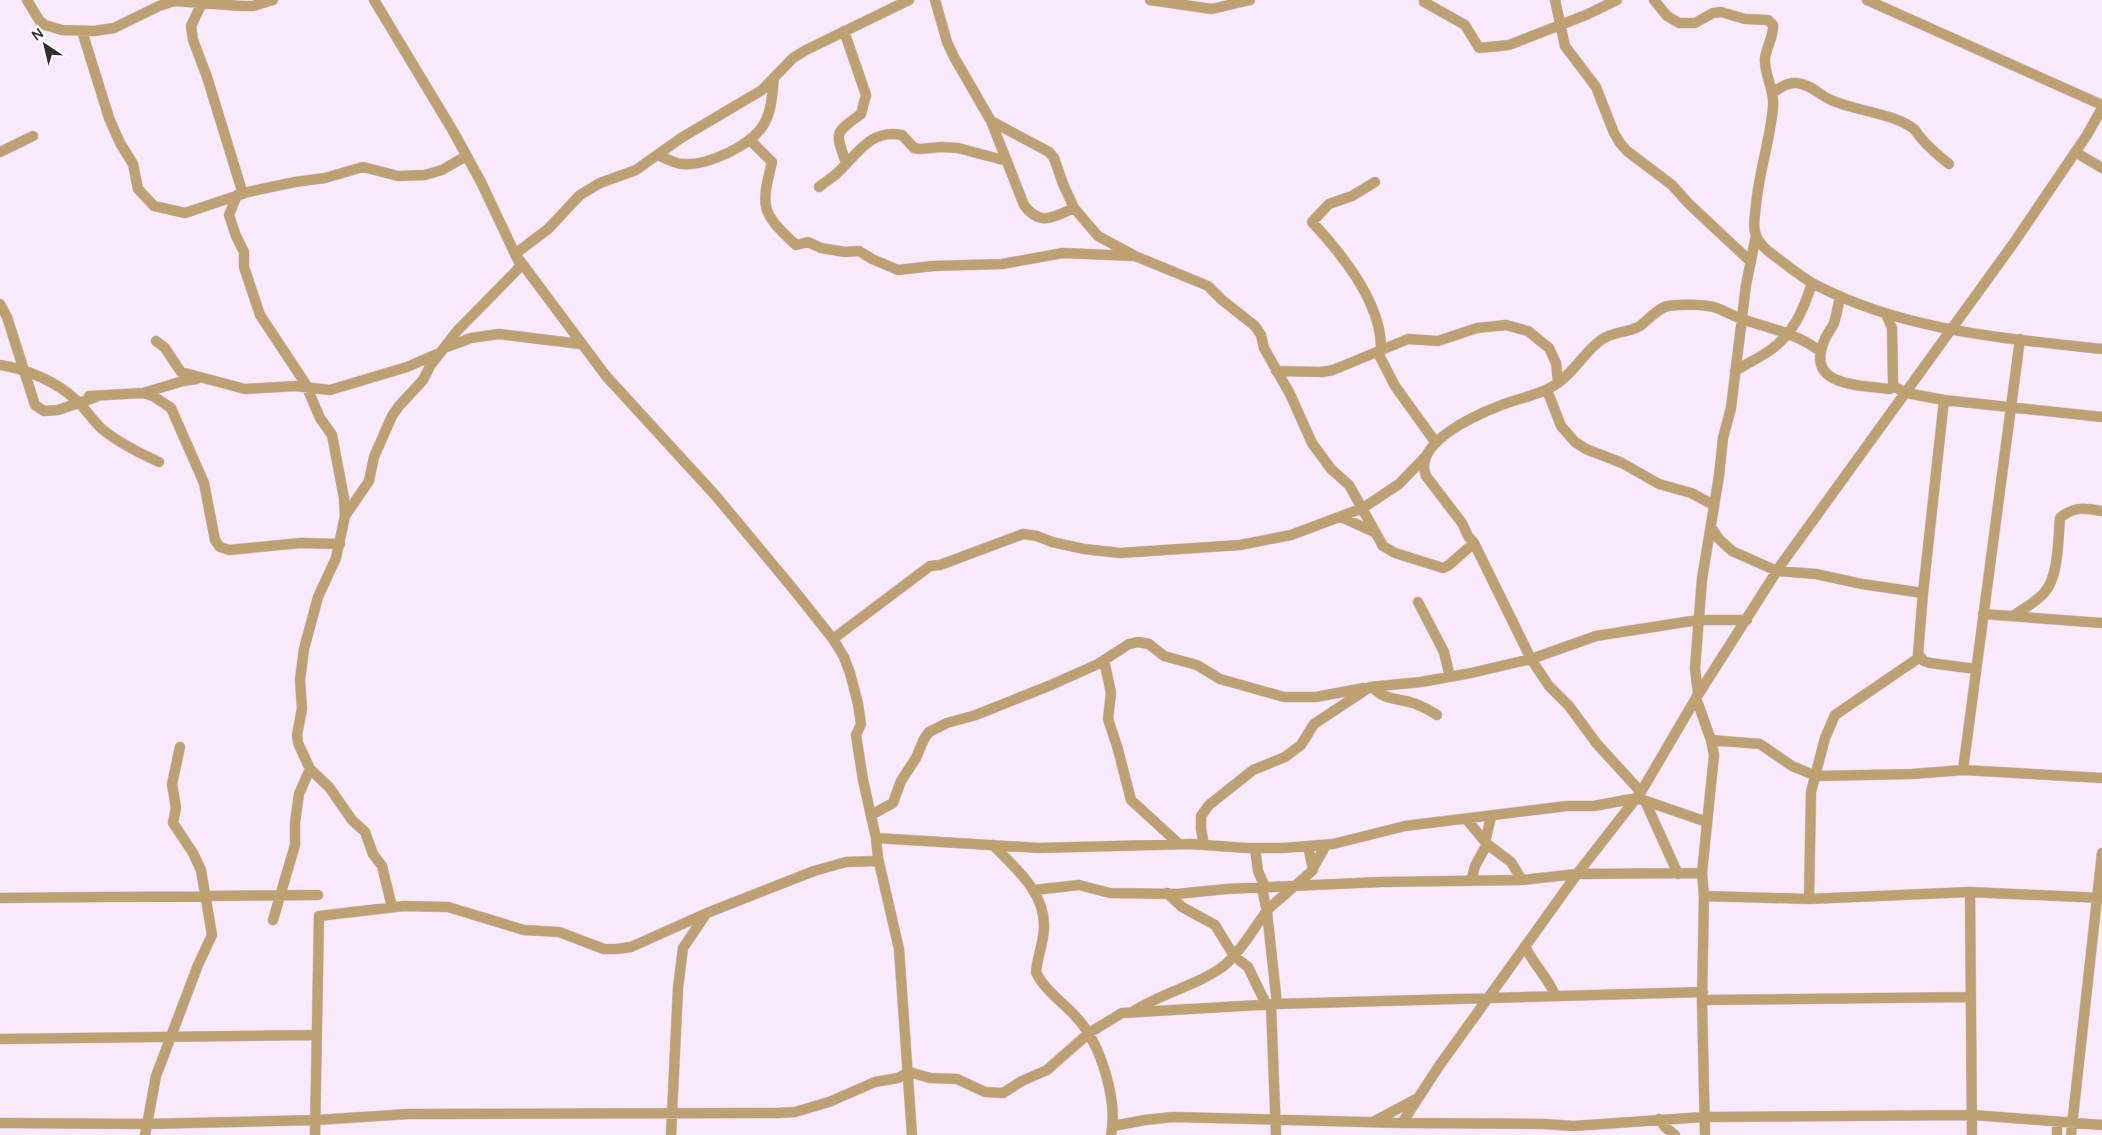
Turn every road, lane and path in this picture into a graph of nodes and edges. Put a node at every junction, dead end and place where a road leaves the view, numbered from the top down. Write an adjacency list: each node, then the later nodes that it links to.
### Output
1 (27, 0): 16 (street)
2 (272, 0): 13 (street)
3 (374, 0): 27 (street)
4 (909, 0): 17 (street)
5 (935, 0): 21 (street)
6 (1150, 0): 7 (street)
7 (1249, 0)
8 (1424, 0): 15 (street)
9 (1554, 0): 15 (street)
10 (1617, 0): 15 (street)
11 (1654, 0): 19 (street)
12 (1867, 0): 20 (street)
13 (202, 2): 14 (street); 34 (street)
14 (155, 3): 16 (street)
15 (1560, 26): 39 (street)
16 (82, 31): 34 (street)
17 (844, 31): 18 (street); 29 (street)
18 (774, 78): 23 (street); 26 (street)
19 (1773, 92): 30 (street); 36 (street)
20 (2102, 106): 25 (street)
21 (991, 121): 28 (street); 35 (street)
22 (32, 136): 24 (street)
23 (750, 140): 26 (street); 38 (street)
24 (0, 152)
25 (2075, 152): 31 (street); 45 (street)
26 (658, 155): 37 (street)
27 (466, 156): 34 (street); 37 (street)
28 (1007, 161): 29 (street); 35 (street)
29 (846, 163): 33 (street)
30 (1949, 164)
31 (2102, 168)
32 (1375, 182): 52 (street)
33 (819, 187)
34 (240, 195): 60 (street)
35 (1074, 208): 38 (street)
36 (1756, 236): 39 (street); 40 (street)
37 (514, 254): 49 (street); 51 (street)
38 (1135, 256): 55 (street)
39 (1751, 262): 44 (street)
40 (1812, 283): 41 (street); 46 (street)
41 (1840, 296): 43 (street); 53 (street)
42 (1, 309): 57 (street)
43 (1886, 314): 45 (street); 64 (street)
44 (1742, 319): 46 (street); 56 (street); 59 (street)
45 (1950, 329): 47 (street); 64 (street)
46 (1788, 335): 53 (street); 56 (street)
47 (2020, 339): 50 (street); 67 (street)
48 (156, 341): 58 (street)
49 (580, 344): 51 (street); 89 (street)
50 (2102, 348)
51 (441, 351): 60 (street); 75 (street)
52 (1380, 352): 55 (street); 59 (street); 69 (street)
53 (1821, 352): 61 (street)
54 (0, 364): 57 (street)
55 (1276, 371): 73 (street)
56 (1736, 371): 72 (street)
57 (25, 372): 65 (street); 65 (street)
58 (202, 379): 60 (street); 63 (street)
59 (1558, 383): 62 (street)
60 (306, 387): 75 (street)
61 (1890, 389)
62 (1547, 390): 69 (street); 72 (street)
63 (143, 393): 65 (street); 80 (street)
64 (1906, 393): 66 (street); 81 (street)
65 (74, 399): 71 (street)
66 (1944, 400): 67 (street); 82 (street)
67 (2011, 407): 68 (street); 84 (street)
68 (2102, 417)
69 (1436, 443): 70 (street)
70 (1427, 455): 73 (street); 79 (street)
71 (159, 462)
72 (1714, 505): 77 (street)
73 (1363, 508): 76 (street); 78 (street)
74 (2102, 511): 85 (street)
75 (345, 516): 80 (street)
76 (1341, 517): 78 (street); 89 (street)
77 (1711, 527): 81 (street); 86 (street)
78 (1374, 532): 79 (street)
79 (1474, 543): 91 (street)
80 (340, 544): 100 (street)
81 (1777, 571): 82 (street); 87 (street)
82 (1923, 593): 90 (street)
83 (1418, 602): 94 (street)
84 (1983, 614): 85 (street); 93 (street)
85 (2013, 616): 88 (street)
86 (1698, 620): 87 (street); 91 (street); 96 (street)
87 (1747, 620): 96 (street)
88 (2102, 623)
89 (833, 639): 105 (street)
90 (1920, 657): 93 (street); 102 (street)
91 (1531, 659): 94 (street); 104 (street)
92 (1104, 660): 95 (street); 105 (street); 111 (street)
93 (1976, 669): 101 (street)
94 (1450, 676): 95 (street)
95 (1371, 687): 97 (street); 113 (street)
96 (1697, 696): 98 (street); 104 (street)
97 (1437, 716)
98 (1711, 740): 102 (street); 108 (street)
99 (180, 748): 131 (street)
100 (310, 769): 132 (street); 137 (street)
101 (1963, 770): 102 (street); 103 (street)
102 (1816, 776): 136 (street)
103 (2102, 778)
104 (1641, 797): 106 (street); 108 (street); 121 (street); 122 (street)
105 (871, 815): 109 (street)
106 (1491, 817): 107 (street); 110 (street)
107 (1467, 820): 110 (street); 114 (street)
108 (1708, 822): 120 (street)
109 (876, 838): 112 (street); 118 (street)
110 (1486, 843): 123 (street); 124 (street)
111 (1179, 844): 112 (street); 113 (street)
112 (993, 845): 127 (street)
113 (1204, 845): 116 (street)
114 (1326, 845): 115 (street); 119 (street)
115 (1308, 846): 116 (street); 119 (street)
116 (1255, 848): 126 (street)
117 (2102, 853): 135 (street)
118 (878, 858): 139 (street); 153 (street)
119 (1313, 868): 125 (street)
120 (1702, 873): 122 (street); 133 (street)
121 (1577, 874): 122 (street); 123 (street); 141 (street)
122 (1678, 874)
123 (1522, 880): 124 (street)
124 (1472, 881): 125 (street)
125 (1295, 886): 126 (street); 138 (street)
126 (1263, 888): 129 (street); 138 (street)
127 (1034, 890): 129 (street); 149 (street)
128 (1970, 892): 135 (street); 136 (street); 146 (street)
129 (1167, 893): 142 (street)
130 (318, 895): 132 (street)
131 (206, 896): 132 (street); 134 (street); 151 (street)
132 (280, 896): 140 (street)
133 (1704, 896): 136 (street); 144 (street)
134 (0, 898)
135 (2099, 898): 165 (street)
136 (1809, 899)
137 (392, 907): 139 (street); 150 (street)
138 (1267, 912): 142 (street); 147 (street)
139 (707, 914): 155 (street)
140 (273, 920)
141 (1524, 946): 143 (street); 145 (street)
142 (1234, 956): 147 (street); 148 (street)
143 (1555, 996): 144 (street); 145 (street)
144 (1702, 996): 146 (street); 157 (street)
145 (1489, 997): 147 (street); 154 (street)
146 (1970, 997): 156 (street)
147 (1272, 1004): 148 (street); 160 (street)
148 (1133, 1012): 149 (street)
149 (1089, 1033): 153 (street); 168 (street)
150 (317, 1035): 151 (street); 159 (street)
151 (171, 1037): 152 (street); 166 (street)
152 (0, 1039)
153 (909, 1072): 155 (street); 172 (street)
154 (1418, 1098): 161 (street); 164 (street)
155 (672, 1114): 159 (street); 171 (street)
156 (1973, 1115): 157 (street); 162 (street); 176 (street)
157 (1704, 1117): 158 (street); 175 (street)
158 (1659, 1119): 164 (street); 174 (street)
159 (316, 1120): 166 (street); 170 (street)
160 (1276, 1120): 161 (street); 168 (street); 173 (street)
161 (1372, 1122): 164 (street)
162 (2057, 1122): 165 (street); 177 (street)
163 (0, 1123): 166 (street)
164 (1402, 1123)
165 (2072, 1123): 167 (street); 178 (street)
166 (146, 1124): 169 (street)
167 (2102, 1125)
168 (1112, 1131)
169 (144, 1135)
170 (316, 1135)
171 (671, 1135)
172 (912, 1135)
173 (1276, 1135)
174 (1675, 1135)
175 (1704, 1135)
176 (1972, 1135)
177 (2057, 1135)
178 (2071, 1135)

